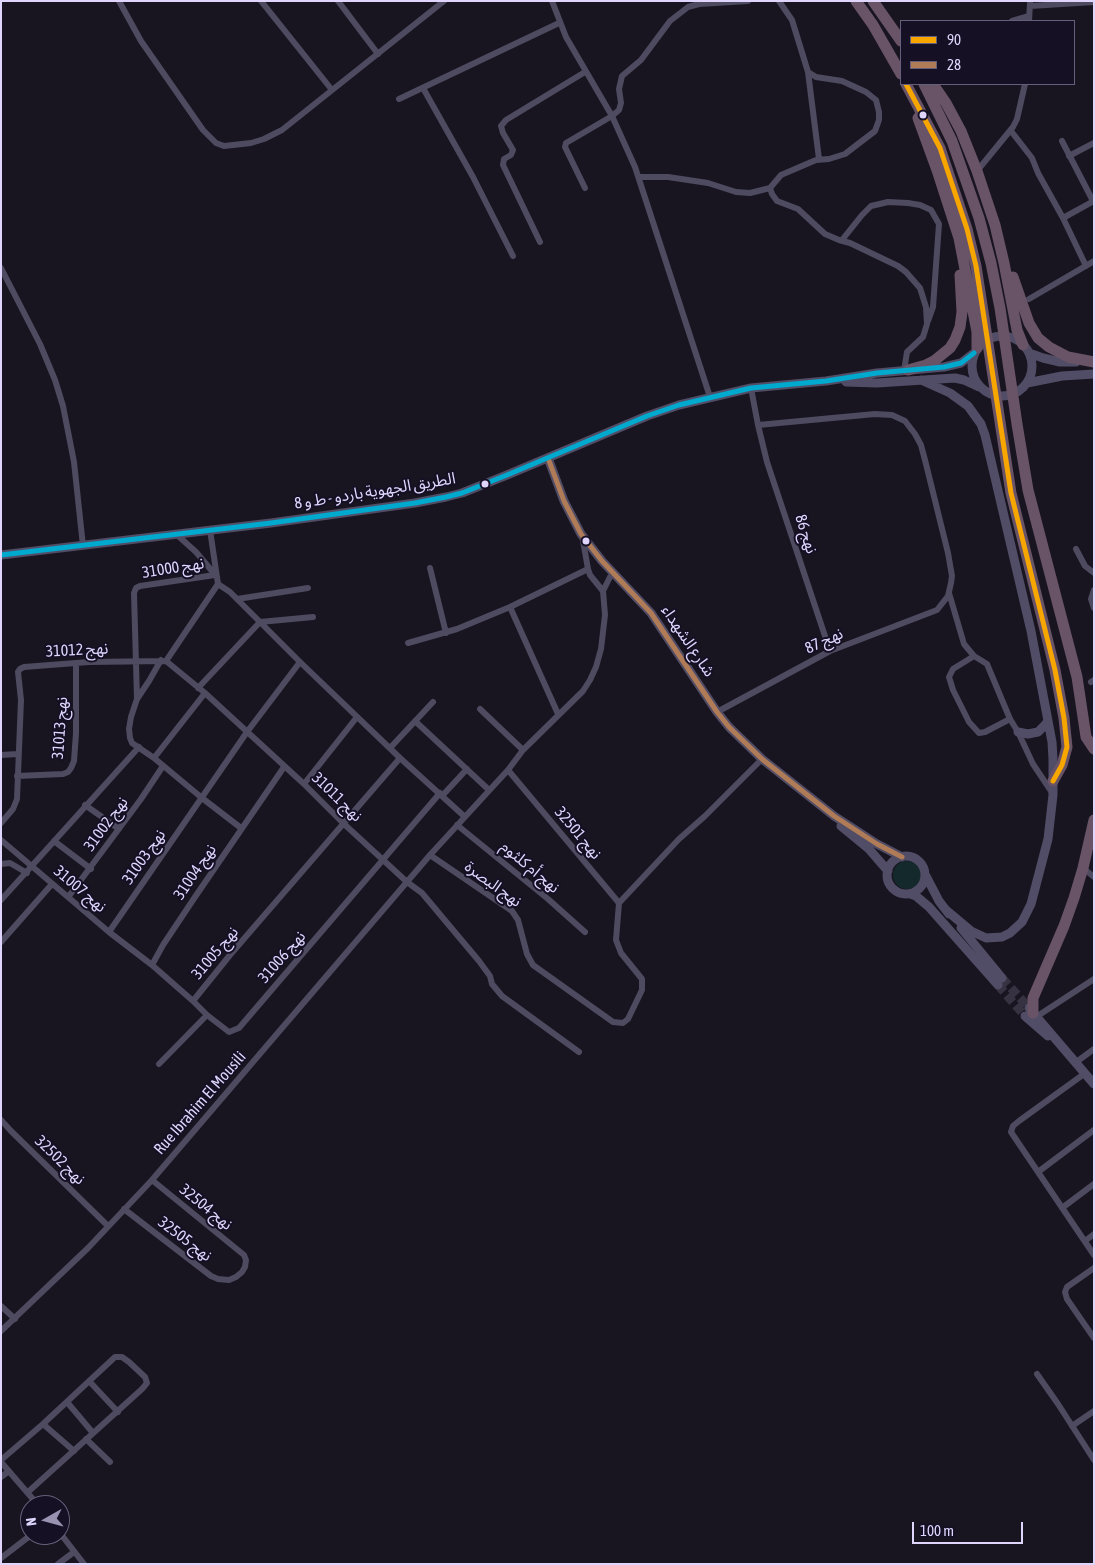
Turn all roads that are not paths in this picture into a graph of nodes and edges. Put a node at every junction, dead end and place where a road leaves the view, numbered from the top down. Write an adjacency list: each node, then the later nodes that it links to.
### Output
1 (119, 1): 26 (street)
2 (261, 1): 26 (street)
3 (338, 1): 16 (street)
4 (444, 1): 16 (street)
5 (552, 1): 14 (street)
6 (748, 1): 10 (street)
7 (779, 1): 18 (street)
8 (856, 1): 19 (highway)
9 (873, 1): 15 (highway)
10 (698, 2): 28 (street)
11 (1094, 2): 12 (street)
12 (1030, 3): 13 (street)
13 (1029, 19)
14 (559, 23): 17 (street); 25 (street)
15 (900, 39)
16 (378, 54): 26 (street)
17 (585, 72): 28 (street); 43 (street)
18 (808, 72): 33 (street); 33 (street)
19 (900, 74)
20 (905, 85): 40 (highway)
21 (906, 85): 118 (highway)
22 (924, 85): 106 (highway)
23 (934, 85): 34 (highway)
24 (1025, 85): 29 (street)
25 (423, 88): 27 (street); 44 (street)
26 (332, 90)
27 (399, 99)
28 (612, 116): 35 (street); 36 (street)
29 (1011, 131): 34 (street); 39 (street)
30 (1062, 141): 32 (street)
31 (1094, 143): 32 (street)
32 (1069, 156): 38 (street)
33 (819, 158): 37 (street)
34 (977, 171): 41 (highway)
35 (639, 177): 37 (street); 60 (street)
36 (586, 188)
37 (770, 188): 42 (street)
38 (1093, 201): 39 (street)
39 (1064, 218): 46 (street)
40 (953, 221): 51 (highway); 53 (highway)
41 (995, 225): 50 (highway); 52 (highway)
42 (842, 240): 49 (street); 49 (street)
43 (540, 242)
44 (513, 256)
45 (1094, 261): 46 (street)
46 (1086, 266): 48 (street)
47 (1, 268): 66 (street)
48 (1029, 299)
49 (927, 324): 53 (street)
50 (1026, 349): 51 (street); 52 (street); 57 (street)
51 (976, 350): 53 (street, الطريق الجهوية باردو - ط و 8); 59 (street)
52 (1094, 362)
53 (906, 370): 56 (street, الطريق الجهوية باردو - ط و 8)
54 (1094, 374): 57 (street)
55 (921, 380): 56 (street, الطريق الجهوية باردو - ط و 8); 59 (street, الطريق الجهوية باردو - ط و 8); 101 (street)
56 (826, 381): 58 (street, الطريق الجهوية باردو - ط و 8)
57 (1026, 383): 59 (street)
58 (751, 388): 60 (street, الطريق الجهوية باردو - ط و 8); 61 (street, نهج 86)
59 (980, 388)
60 (710, 397): 62 (street, الطريق الجهوية باردو - ط و 8)
61 (758, 425): 77 (street); 85 (street, نهج 86)
62 (548, 458): 63 (street, الطريق الجهوية باردو - ط و 8); 65 (street, شارع الشهداء)
63 (210, 530): 64 (street, الطريق الجهوية باردو - ط و 8); 73 (street)
64 (176, 534): 66 (street, الطريق الجهوية باردو - ط و 8); 73 (street)
65 (581, 534): 70 (street); 71 (street, شارع الشهداء)
66 (83, 546): 68 (street, الطريق الجهوية باردو - ط و 8)
67 (1076, 550): 72 (street)
68 (1, 555)
69 (430, 568): 83 (street)
70 (588, 569): 76 (street); 79 (street)
71 (614, 573): 76 (street); 96 (street, شارع الشهداء)
72 (1094, 573)
73 (217, 580): 78 (street); 87 (street, نهج 31000); 88 (street)
74 (308, 588): 78 (street)
75 (1094, 590): 80 (street)
76 (603, 591): 97 (street, Rue Ibrahim El Mousili)
77 (949, 593): 85 (street, نهج 87); 86 (street)
78 (237, 599): 82 (street)
79 (510, 606): 83 (street); 97 (street)
80 (1094, 608)
81 (313, 617): 82 (street)
82 (260, 622): 89 (street); 91 (street)
83 (446, 633): 84 (street)
84 (408, 643)
85 (830, 651): 96 (street, نهج 87)
86 (974, 656): 99 (street); 99 (street)
87 (136, 661): 88 (street, نهج 31012); 90 (street, نهج 31012); 93 (street)
88 (163, 661): 91 (street, نهج 31011); 93 (street)
89 (300, 662): 98 (street); 102 (street, نهج 31003)
90 (76, 664): 108 (street, نهج 31012); 117 (street, نهج 31013)
91 (198, 688): 92 (street, نهج 31011)
92 (205, 693): 102 (street, نهج 31011); 110 (street)
93 (137, 699): 104 (street)
94 (433, 702): 100 (street)
95 (480, 709): 107 (street)
96 (717, 712): 112 (street, شارع الشهداء)
97 (558, 714): 107 (street, Rue Ibrahim El Mousili)
98 (357, 717): 105 (street); 119 (street)
99 (1010, 719): 103 (street)
100 (416, 721): 105 (street); 115 (street)
101 (1048, 721): 103 (street); 118 (street)
102 (247, 732): 114 (street, نهج 31011); 123 (street, نهج 31003)
103 (1018, 732): 122 (street)
104 (139, 747): 110 (street); 124 (street, نهج 31007)
105 (390, 748): 111 (street)
106 (1094, 749)
107 (524, 750): 116 (street, Rue Ibrahim El Mousili)
108 (18, 754): 109 (street); 117 (street)
109 (1, 755)
110 (154, 758): 113 (street)
111 (400, 758): 121 (street); 129 (street, نهج 31005)
112 (762, 759): 126 (street, شارع الشهداء); 151 (street)
113 (163, 766): 123 (street); 132 (street, نهج 31002)
114 (284, 766): 119 (street, نهج 31011); 131 (street, نهج 31004)
115 (467, 769): 120 (street); 121 (street)
116 (508, 770): 120 (street, Rue Ibrahim El Mousili); 151 (street, نهج 32501)
117 (17, 776): 128 (street)
118 (1053, 781): 122 (street)
119 (304, 784): 129 (street, نهج 31011)
120 (489, 790): 125 (street, Rue Ibrahim El Mousili)
121 (441, 795): 125 (street); 137 (street)
122 (1053, 795): 152 (street)
123 (202, 798): 131 (street); 153 (street, نهج 31003)
124 (85, 805): 132 (street); 134 (street, نهج 31007)
125 (465, 816): 130 (street, Rue Ibrahim El Mousili)
126 (834, 816): 136 (street); 142 (street)
127 (1094, 820): 140 (highway)
128 (1, 823)
129 (343, 823): 137 (street, نهج 31011); 158 (street, نهج 31005)
130 (457, 825): 135 (street, Rue Ibrahim El Mousili); 154 (street, نهج أم كلثوم)
131 (241, 828): 156 (street, نهج 31004)
132 (119, 829): 141 (street, نهج 31002)
133 (1, 840): 139 (street, نهج 31007)
134 (54, 841): 139 (street, نهج 31007); 141 (street)
135 (430, 855): 146 (street, Rue Ibrahim El Mousili); 151 (street, نهج البصرة)
136 (902, 856): 142 (street); 144 (street)
137 (383, 859): 146 (street, نهج 31011); 160 (street, نهج 31006)
138 (1, 864): 143 (street)
139 (33, 866): 143 (street); 147 (street, نهج 31007)
140 (1083, 868): 145 (street); 159 (highway)
141 (91, 869): 149 (street, نهج 31002)
142 (888, 871): 148 (street)
143 (27, 873): 150 (street)
144 (926, 876): 148 (street); 152 (street)
145 (1094, 878)
146 (407, 882): 162 (street, نهج 31011); 170 (street, Rue Ibrahim El Mousili)
147 (52, 884): 149 (street, نهج 31007); 155 (street)
148 (910, 894): 152 (street)
149 (69, 896): 153 (street, نهج 31007)
150 (1, 900)
151 (618, 903)
152 (946, 910)
153 (109, 932): 156 (street, نهج 31005)
154 (585, 932)
155 (1, 942)
156 (152, 965): 158 (street, نهج 31005)
157 (1094, 979): 159 (street)
158 (193, 1001): 160 (street, نهج 31006)
159 (1031, 1013): 163 (street)
160 (207, 1015): 164 (street)
161 (1094, 1049): 163 (street)
162 (579, 1052)
163 (1075, 1063): 165 (street)
164 (159, 1064)
165 (1084, 1074): 166 (street); 169 (street)
166 (1094, 1084)
167 (1, 1120): 174 (street, نهج 32502)
168 (1094, 1130): 169 (street)
169 (1038, 1172): 172 (street)
170 (152, 1180): 173 (street, Rue Ibrahim El Mousili); 177 (street, نهج 32504)
171 (1094, 1184): 172 (street)
172 (1062, 1208): 176 (street)
173 (124, 1209): 174 (street, Rue Ibrahim El Mousili); 177 (street, نهج 32505)
174 (108, 1226): 181 (street, Rue Ibrahim El Mousili)
175 (1094, 1234): 176 (street)
176 (1085, 1241): 178 (street)
177 (244, 1255)
178 (1094, 1255)
179 (1094, 1268): 183 (street)
180 (1, 1306): 181 (street)
181 (15, 1319): 182 (street, Rue Ibrahim El Mousili)
182 (1, 1330)
183 (1094, 1338)
184 (1037, 1374): 190 (street)
185 (90, 1382): 186 (street); 188 (street); 188 (street)
186 (67, 1402): 189 (street); 191 (street)
187 (1094, 1411): 190 (street)
188 (118, 1412): 191 (street)
189 (43, 1424): 193 (street); 195 (street)
190 (1072, 1426): 194 (street)
191 (93, 1433): 192 (street)
192 (86, 1439): 193 (street); 196 (street)
193 (74, 1451): 199 (street)
194 (1094, 1460)
195 (1, 1461): 197 (street)
196 (110, 1462)
197 (9, 1471): 198 (street); 199 (street)
198 (1, 1477)
199 (28, 1492): 200 (street)
200 (30, 1495)
201 (20, 1544): 204 (street)
202 (69, 1545): 203 (street)
203 (74, 1552): 205 (street); 206 (street)
204 (1, 1558)
205 (58, 1564)
206 (84, 1564)

